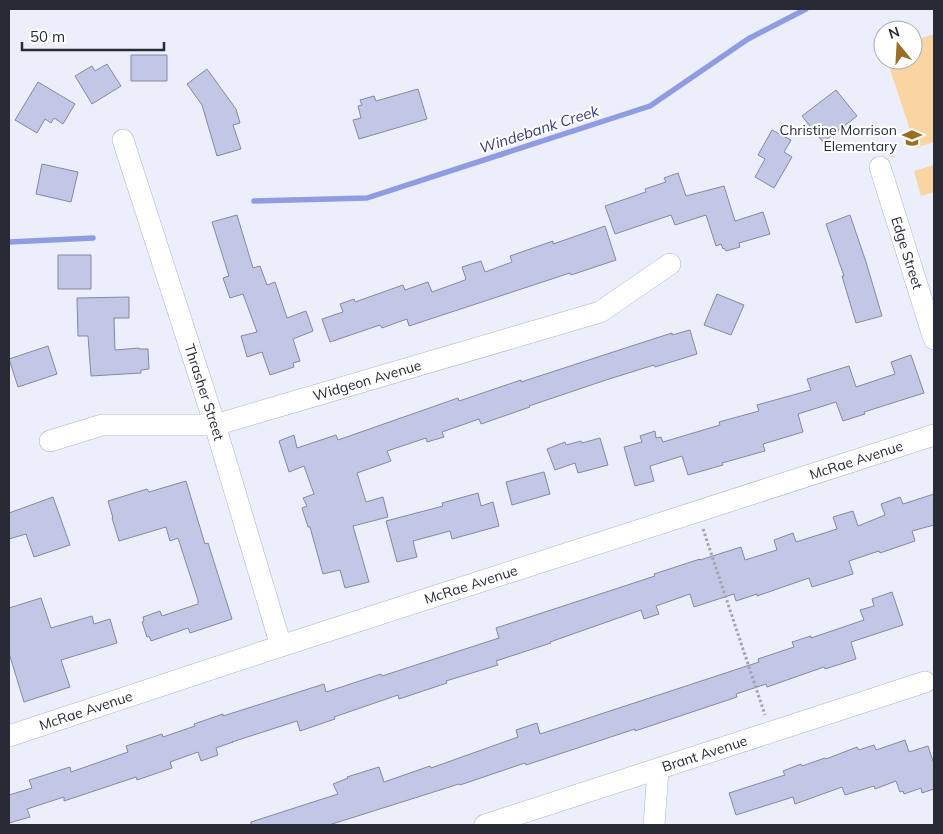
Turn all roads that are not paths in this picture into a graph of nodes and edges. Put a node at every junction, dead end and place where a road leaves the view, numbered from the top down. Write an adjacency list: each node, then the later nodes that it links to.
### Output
1 (122, 140): 5 (street, Thrasher Street)
2 (880, 167): 4 (street, Edge Street)
3 (670, 264): 5 (street, Widgeon Avenue)
4 (934, 339)
5 (215, 425): 7 (street, Widgeon Avenue); 8 (street, Thrasher Street)
6 (934, 435): 8 (street, McRae Avenue)
7 (50, 441)
8 (281, 646): 10 (street, McRae Avenue)
9 (925, 682): 11 (street, Brant Avenue)
10 (9, 736)
11 (658, 770): 12 (street, Brant Avenue); 13 (street)
12 (485, 825)
13 (654, 825)

